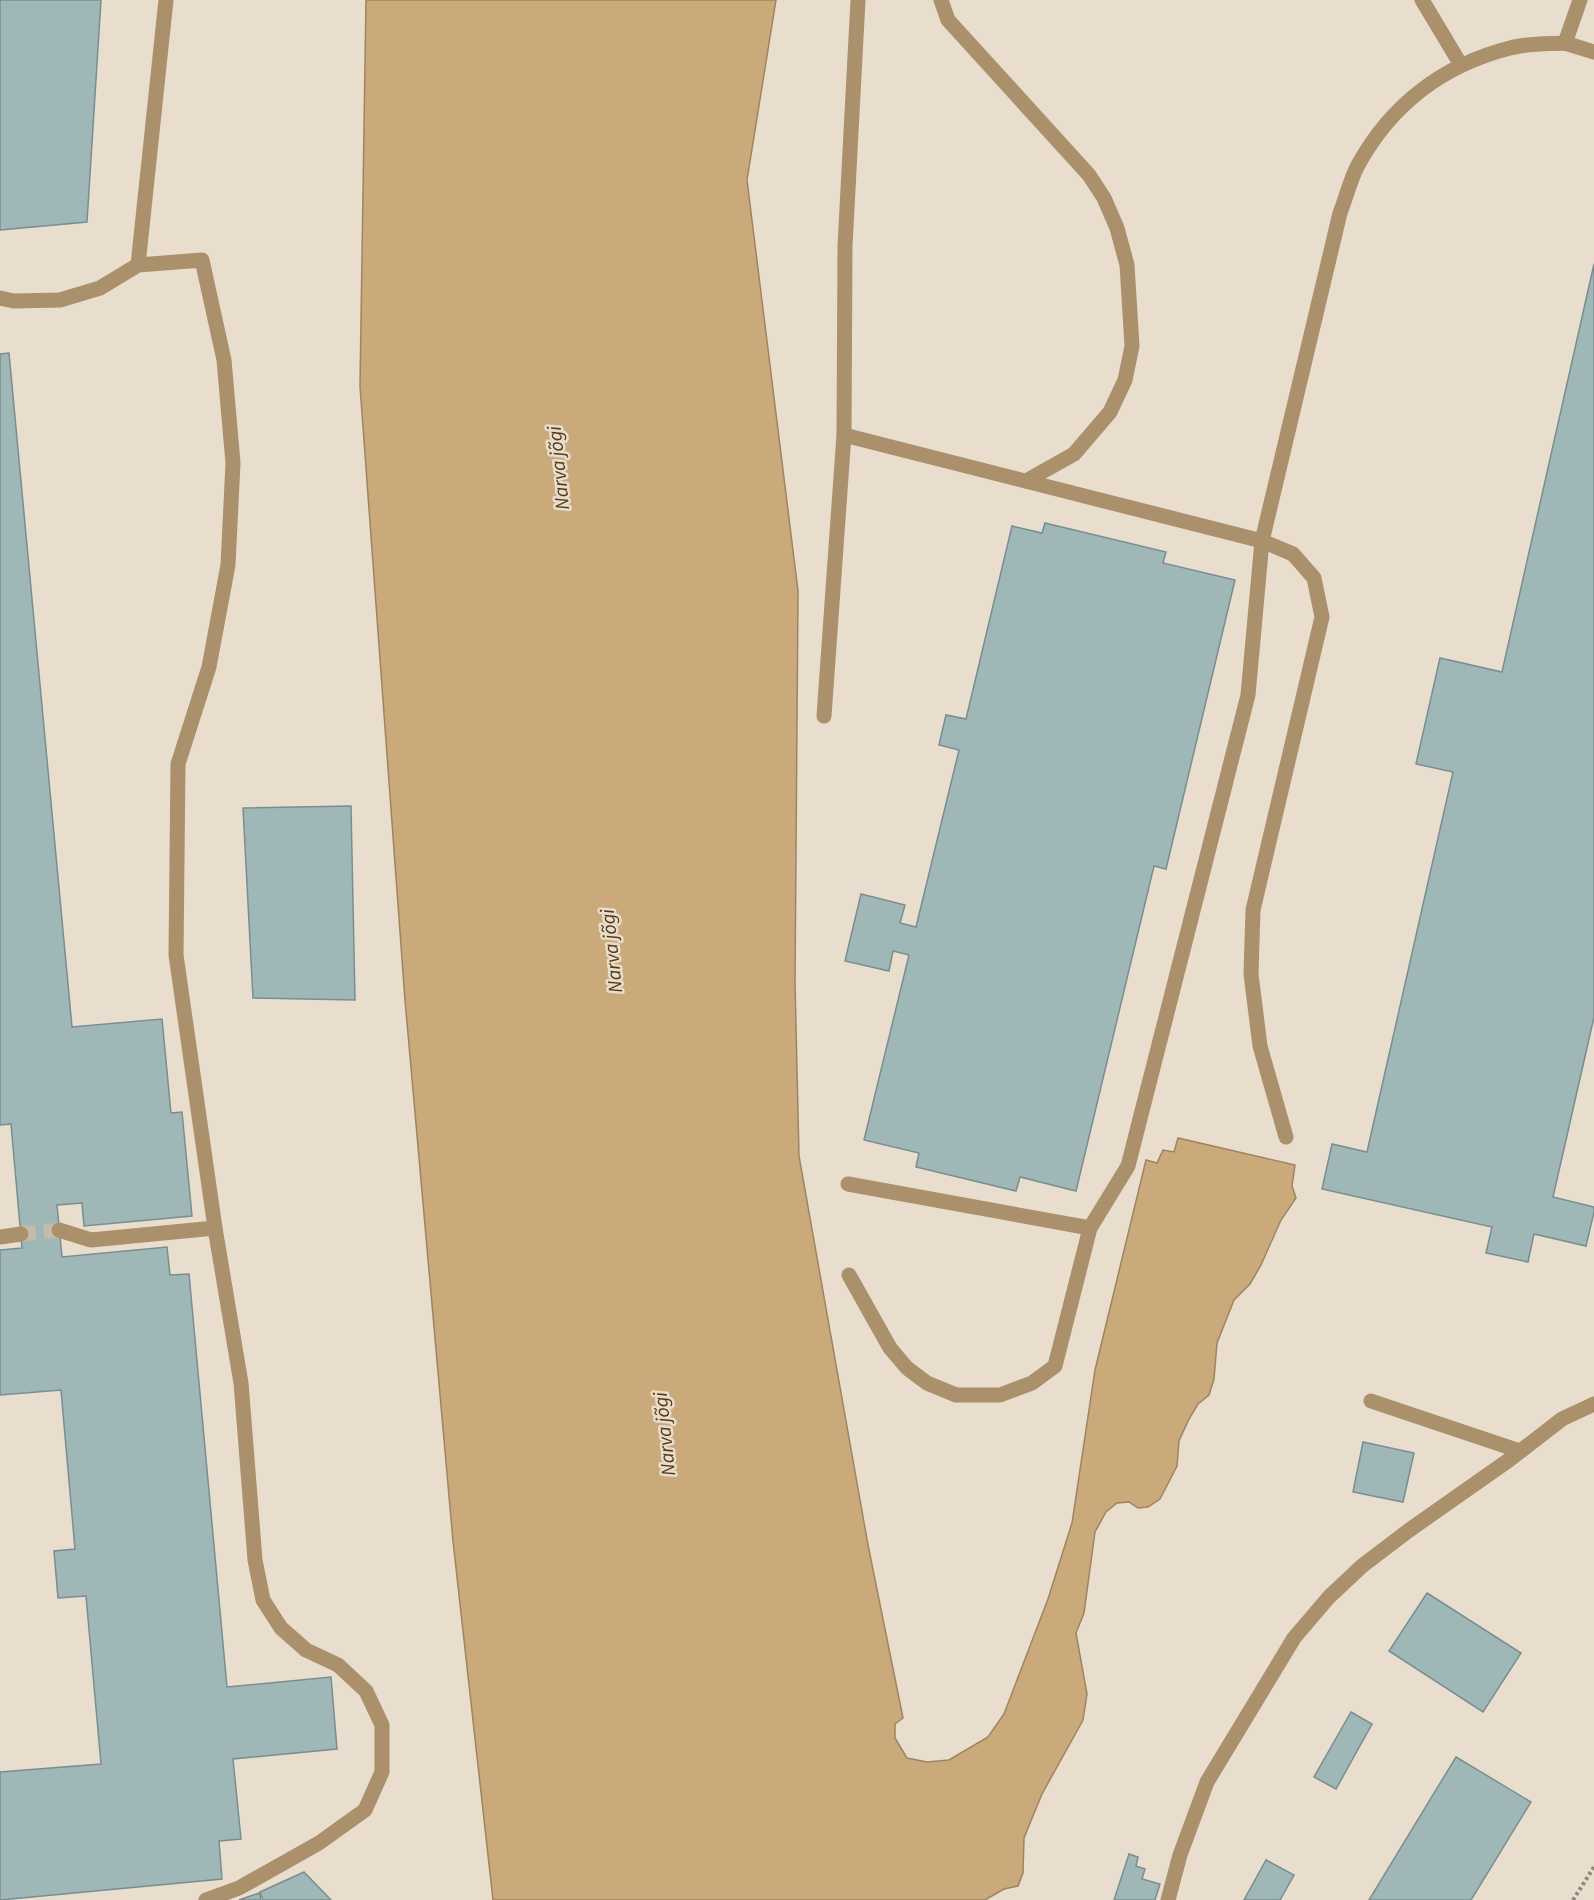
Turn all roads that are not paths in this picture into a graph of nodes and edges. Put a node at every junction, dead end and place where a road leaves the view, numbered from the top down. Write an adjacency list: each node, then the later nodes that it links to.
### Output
1 (166, 0): 9 (lane)
2 (858, 0): 11 (lane)
3 (941, 0): 12 (lane)
4 (1422, 0): 8 (lane)
5 (1580, 0): 6 (lane)
6 (1565, 43): 7 (lane); 8 (lane)
7 (1594, 52)
8 (1461, 65): 13 (lane)
9 (138, 265): 10 (lane); 17 (lane)
10 (0, 298)
11 (844, 435): 12 (lane); 14 (lane)
12 (1026, 481): 13 (lane)
13 (1262, 541): 15 (lane); 18 (lane)
14 (824, 716)
15 (1286, 1137)
16 (848, 1184): 18 (lane)
17 (215, 1228): 19 (lane); 26 (lane)
18 (1090, 1228): 22 (lane)
19 (59, 1230)
20 (21, 1234): 21 (lane)
21 (0, 1237)
22 (849, 1275)
23 (1371, 1401): 25 (lane)
24 (1594, 1404): 25 (lane)
25 (1520, 1451): 27 (lane)
26 (206, 1900)
27 (1168, 1900)

